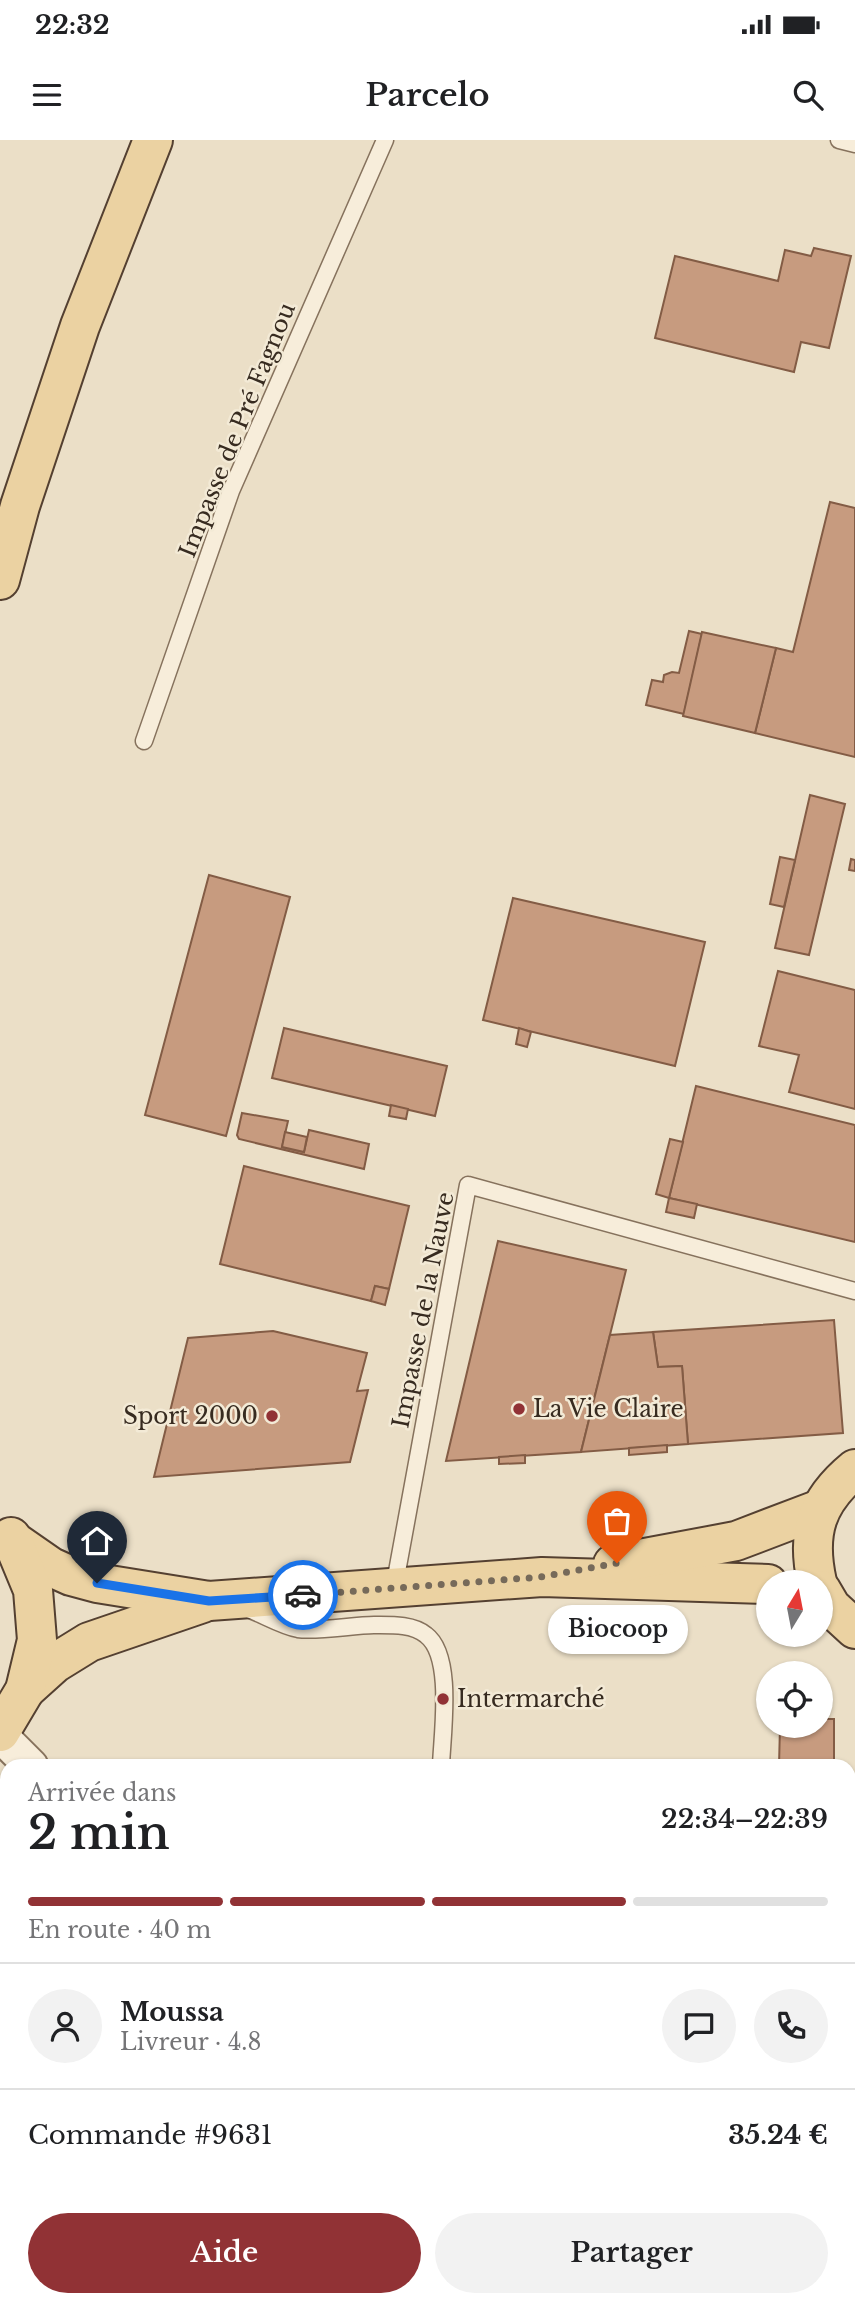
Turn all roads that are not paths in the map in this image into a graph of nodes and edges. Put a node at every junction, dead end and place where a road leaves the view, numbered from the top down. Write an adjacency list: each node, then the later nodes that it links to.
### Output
1 (153, 140): 5 (main road)
2 (385, 140): 6 (lane, Impasse de Pré Fagnou)
3 (839, 140): 4 (lane)
4 (855, 144)
5 (0, 580)
6 (144, 741)
7 (855, 1291): 14 (lane, Impasse de la Nauve)
8 (855, 1469): 9 (main road)
9 (820, 1509): 11 (main road); 12 (main road)
10 (7, 1532): 15 (main road); 16 (main road)
11 (816, 1570)
12 (541, 1577): 13 (main road); 14 (main road)
13 (756, 1584)
14 (394, 1588): 15 (main road)
15 (218, 1601): 16 (main road); 19 (lane)
16 (25, 1690): 17 (main road)
17 (0, 1734): 18 (street)
18 (24, 1759)
19 (441, 1759)

